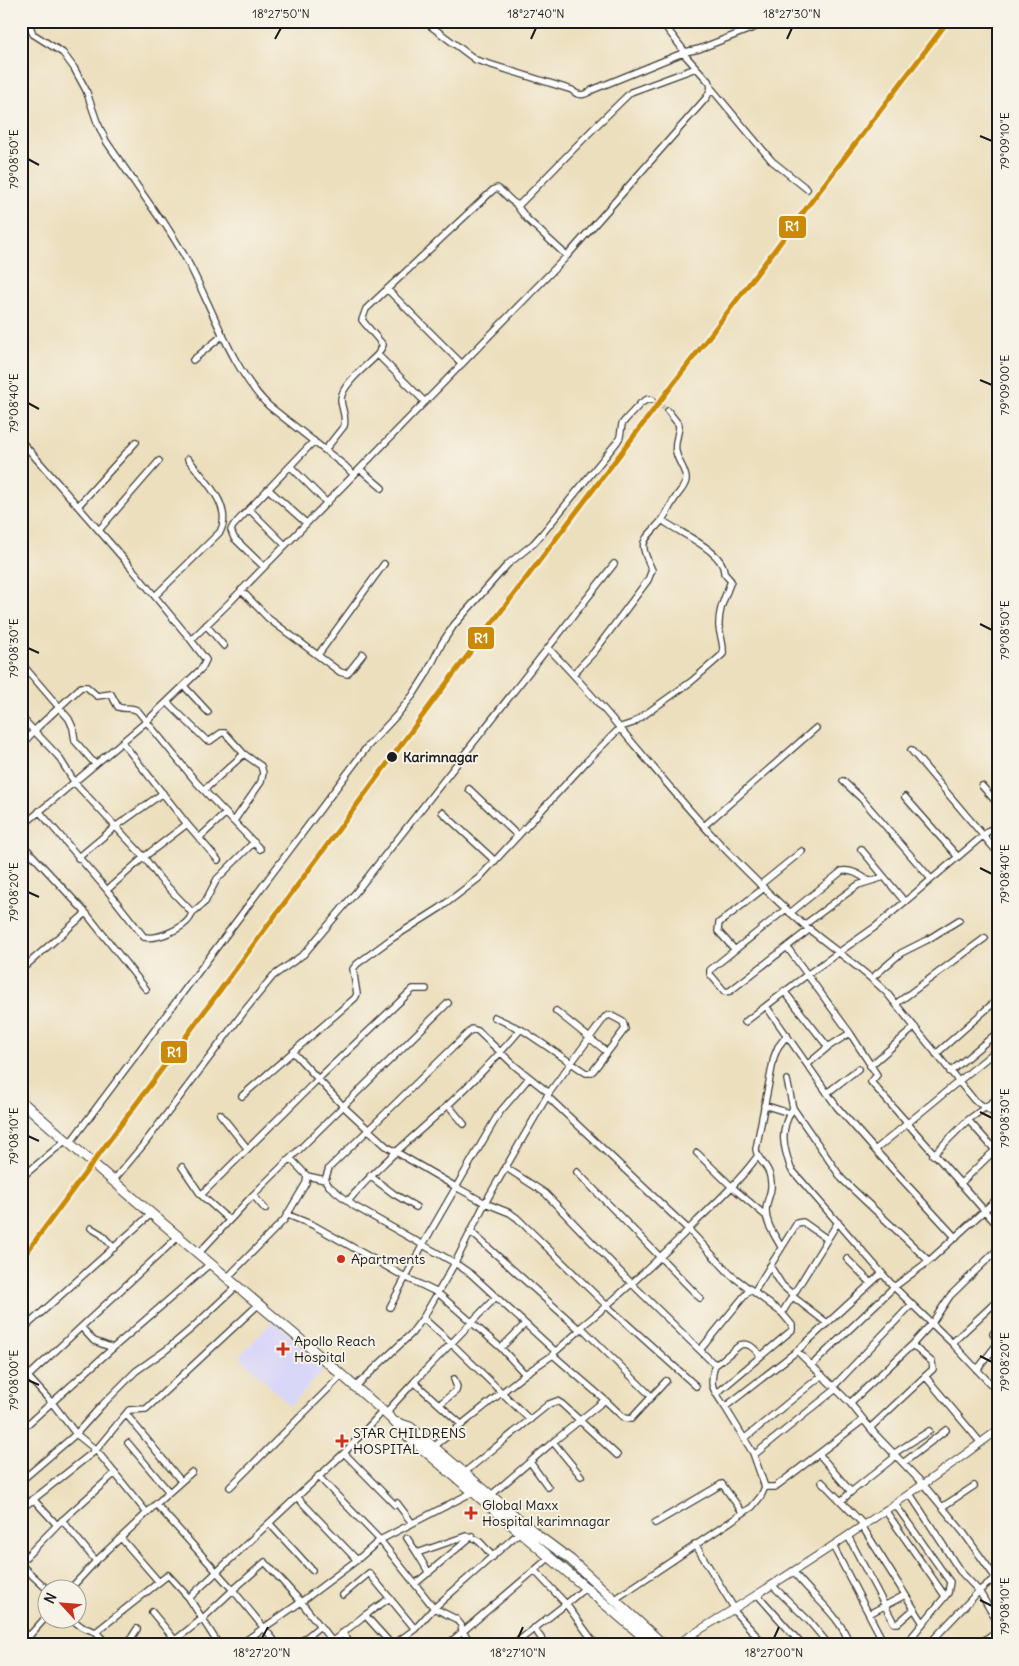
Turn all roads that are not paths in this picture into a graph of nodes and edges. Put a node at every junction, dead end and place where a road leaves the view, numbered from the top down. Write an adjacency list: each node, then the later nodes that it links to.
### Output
1 (87, 21): 5 (street)
2 (424, 21): 7 (street)
3 (661, 21): 7 (street)
4 (771, 21): 7 (street)
5 (29, 22): 6 (street); 14 (street)
6 (21, 24)
7 (684, 52): 8 (street)
8 (696, 68): 9 (street); 11 (street)
9 (711, 88): 10 (street); 12 (street)
10 (807, 189)
11 (517, 206): 12 (street); 13 (street)
12 (567, 256): 17 (street)
13 (388, 288): 15 (street); 17 (street)
14 (223, 335): 16 (street); 22 (street)
15 (378, 354): 19 (street); 24 (street)
16 (193, 360)
17 (462, 364): 19 (street)
18 (652, 400): 163 (street)
19 (425, 402): 28 (street)
20 (668, 411): 35 (street)
21 (21, 441): 33 (street)
22 (314, 441): 24 (street); 27 (street)
23 (136, 442): 33 (street)
24 (325, 450): 29 (street)
25 (188, 459): 43 (street)
26 (159, 461): 37 (street)
27 (290, 466): 31 (street); 32 (street)
28 (360, 469): 29 (street); 30 (street)
29 (354, 475): 32 (street)
30 (382, 488)
31 (268, 489): 34 (street); 36 (street)
32 (327, 502): 36 (street)
33 (78, 506): 37 (street)
34 (249, 509): 38 (street); 41 (street)
35 (662, 520): 51 (street); 58 (street)
36 (306, 523): 38 (street)
37 (99, 530): 43 (street)
38 (285, 545): 41 (street)
39 (384, 564): 49 (street)
40 (614, 564): 47 (street)
41 (264, 567): 42 (street)
42 (241, 590): 44 (street); 49 (street)
43 (155, 596): 45 (street)
44 (206, 625): 45 (street); 46 (street)
45 (191, 640): 52 (street)
46 (224, 646)
47 (549, 649): 51 (street); 178 (street)
48 (363, 654): 49 (street)
49 (318, 655)
50 (21, 663): 54 (street)
51 (574, 674): 58 (street)
52 (184, 686): 53 (street); 55 (street)
53 (167, 702): 57 (street); 64 (street)
54 (59, 707): 57 (street); 60 (street); 65 (street)
55 (208, 712)
56 (21, 717): 60 (street)
57 (146, 721): 61 (street); 70 (street)
58 (621, 727): 80 (street); 83 (street)
59 (816, 728): 80 (street)
60 (34, 732): 62 (street); 67 (street)
61 (122, 742): 65 (street); 71 (street)
62 (21, 745)
63 (911, 750): 84 (street)
64 (244, 754): 70 (street); 77 (street)
65 (95, 764): 67 (street)
66 (843, 781): 98 (street)
67 (76, 782): 74 (street); 82 (street)
68 (982, 786): 73 (street)
69 (469, 789): 83 (street)
70 (204, 790): 76 (street)
71 (163, 792): 79 (street); 82 (street)
72 (905, 796): 92 (street)
73 (998, 804)
74 (39, 811): 81 (street); 93 (street)
75 (442, 812): 96 (street)
76 (226, 813): 77 (street); 85 (street)
77 (234, 821): 87 (street)
78 (998, 823): 84 (street)
79 (187, 824): 85 (street); 94 (street)
80 (704, 826): 100 (street)
81 (21, 827)
82 (115, 827): 93 (street); 94 (street)
83 (518, 836): 96 (street)
84 (984, 836): 91 (street); 92 (street)
85 (199, 838): 95 (street)
86 (21, 842): 104 (street)
87 (254, 842): 88 (street); 105 (street)
88 (260, 849)
89 (861, 849): 97 (street)
90 (802, 851): 100 (street)
91 (998, 853)
92 (958, 857): 98 (street)
93 (78, 858): 101 (street)
94 (144, 858): 101 (street); 105 (street)
95 (218, 860)
96 (495, 861): 134 (street)
97 (884, 877): 99 (street); 102 (street)
98 (931, 879): 102 (street)
99 (869, 881): 103 (street); 107 (street)
100 (762, 886): 103 (street); 111 (street)
101 (107, 890): 105 (street)
102 (905, 902): 112 (street)
103 (788, 911): 107 (street); 111 (street)
104 (86, 913): 113 (street); 116 (street)
105 (192, 913)
106 (959, 920): 115 (street)
107 (804, 925): 108 (street)
108 (810, 929): 110 (street); 112 (street)
109 (985, 938): 121 (street)
110 (787, 947): 111 (street); 114 (street)
111 (734, 950)
112 (840, 952): 114 (street); 115 (street)
113 (21, 970)
114 (808, 974): 118 (street); 129 (street)
115 (872, 978): 121 (street)
116 (146, 989)
117 (426, 989): 144 (street)
118 (784, 991): 122 (street); 132 (street)
119 (998, 1000): 137 (street)
120 (448, 1003): 154 (street)
121 (897, 1003): 126 (street)
122 (766, 1006): 125 (street); 130 (street)
123 (556, 1011): 131 (street)
124 (494, 1017): 127 (street)
125 (745, 1022)
126 (915, 1026): 137 (street); 140 (street)
127 (521, 1029): 136 (street); 138 (street)
128 (998, 1032): 142 (street)
129 (850, 1033): 132 (street); 140 (street)
130 (787, 1035): 139 (street); 153 (street)
131 (590, 1037): 135 (street); 135 (street); 138 (street)
132 (828, 1047): 139 (street)
133 (998, 1049): 146 (street)
134 (293, 1052): 144 (street); 149 (street)
135 (607, 1052): 138 (street)
136 (501, 1053): 143 (street); 152 (street); 162 (street)
137 (936, 1054): 142 (street)
138 (571, 1062): 148 (street)
139 (808, 1064): 147 (street)
140 (870, 1066): 161 (street)
141 (858, 1069): 147 (street)
142 (950, 1072): 146 (street)
143 (529, 1078): 148 (street); 181 (street)
144 (318, 1079): 154 (street); 164 (street)
145 (787, 1080): 156 (street)
146 (959, 1082): 155 (street); 161 (street)
147 (827, 1093): 165 (street)
148 (548, 1095): 173 (street); 199 (street)
149 (242, 1096)
150 (998, 1098): 155 (street)
151 (21, 1100): 163 (main road)
152 (448, 1105): 160 (street); 167 (street)
153 (764, 1105): 156 (street); 170 (street)
154 (343, 1106): 162 (street); 171 (street)
155 (986, 1108): 158 (street); 159 (street)
156 (791, 1110): 195 (street); 210 (street)
157 (220, 1114): 164 (street)
158 (998, 1116)
159 (968, 1120): 166 (street); 169 (street)
160 (464, 1124)
161 (906, 1124): 165 (street); 169 (street)
162 (369, 1130): 167 (street); 179 (street)
163 (68, 1141): 177 (street); 178 (main road)
164 (247, 1148): 183 (street)
165 (874, 1150): 201 (street)
166 (996, 1151): 180 (street)
167 (394, 1152): 176 (street); 181 (street)
168 (697, 1153): 182 (street)
169 (933, 1155): 180 (street)
170 (757, 1157): 182 (street); 193 (street)
171 (291, 1158): 175 (street); 184 (street)
172 (182, 1167): 183 (street)
173 (505, 1167): 187 (street); 218 (street)
174 (577, 1172): 208 (street)
175 (307, 1176): 179 (street); 192 (street)
176 (370, 1176): 186 (street); 188 (street)
177 (21, 1178)
178 (113, 1180): 191 (main road)
179 (325, 1180): 186 (street)
180 (960, 1184): 190 (street)
181 (456, 1187): 187 (street); 203 (street)
182 (732, 1187): 193 (street); 199 (street)
183 (201, 1195): 194 (street)
184 (253, 1195): 189 (street); 194 (street)
185 (998, 1198): 190 (street)
186 (348, 1201): 203 (street)
187 (484, 1203): 198 (street); 229 (street)
188 (416, 1207)
189 (265, 1209)
190 (984, 1211): 196 (street); 201 (street)
191 (151, 1214): 200 (main road); 205 (street)
192 (288, 1215): 215 (street); 216 (street)
193 (768, 1217): 204 (street)
194 (229, 1220): 207 (street)
195 (838, 1222): 202 (street); 214 (street)
196 (998, 1226)
197 (91, 1228): 205 (street)
198 (470, 1230): 212 (street); 239 (street)
199 (689, 1230): 208 (street); 221 (street)
200 (179, 1236): 207 (main road); 238 (street)
201 (956, 1238): 210 (street)
202 (827, 1239): 204 (street); 223 (street)
203 (422, 1246): 212 (street); 215 (street)
204 (780, 1247): 213 (street)
205 (114, 1248): 240 (street)
206 (998, 1248): 235 (street)
207 (199, 1253): 211 (main road)
208 (660, 1258): 218 (street); 225 (street)
209 (847, 1259): 217 (street)
210 (929, 1261): 220 (street)
211 (211, 1263): 216 (main road); 245 (street)
212 (455, 1263): 222 (street); 224 (street)
213 (770, 1266): 221 (street); 223 (street)
214 (882, 1273): 217 (street); 220 (street)
215 (405, 1277): 222 (street); 230 (street)
216 (228, 1278): 219 (main road)
217 (871, 1283): 234 (street)
218 (632, 1284): 229 (street); 247 (street)
219 (237, 1286): 227 (main road); 287 (street)
220 (894, 1287): 228 (street); 252 (street)
221 (752, 1290): 231 (street); 247 (street)
222 (438, 1293): 232 (street); 233 (street)
223 (793, 1295): 231 (street); 234 (street)
224 (495, 1298): 233 (street); 236 (street)
225 (700, 1298)
226 (998, 1300): 243 (street)
227 (259, 1304): 256 (main road); 277 (street)
228 (911, 1305): 235 (street); 266 (street)
229 (607, 1306): 239 (street); 264 (street)
230 (390, 1307)
231 (782, 1313): 250 (street)
232 (423, 1318): 242 (street); 265 (street)
233 (473, 1322): 242 (street); 246 (street)
234 (828, 1323): 248 (street)
235 (932, 1323): 243 (street); 244 (street)
236 (525, 1324): 246 (street); 249 (street)
237 (998, 1326): 241 (street)
238 (82, 1328): 245 (street); 259 (street)
239 (580, 1329): 249 (street); 270 (street)
240 (21, 1331)
241 (998, 1342): 254 (street)
242 (451, 1343): 262 (street); 268 (street)
243 (952, 1343): 254 (street)
244 (912, 1345): 258 (street); 272 (street)
245 (113, 1348): 273 (street)
246 (501, 1348): 255 (street)
247 (700, 1350): 251 (street)
248 (797, 1351): 252 (street); 275 (street)
249 (554, 1353): 255 (street); 271 (street)
250 (761, 1356): 251 (street); 269 (street)
251 (715, 1364): 269 (street)
252 (812, 1365): 257 (street)
253 (21, 1368): 259 (street)
254 (977, 1370): 267 (street)
255 (525, 1374): 268 (street)
256 (342, 1375): 265 (main road); 311 (street)
257 (822, 1376): 266 (street); 288 (street)
258 (925, 1376): 282 (street); 291 (street)
259 (29, 1377): 263 (street); 273 (street)
260 (454, 1379): 274 (street)
261 (666, 1381): 270 (street)
262 (414, 1382): 274 (street); 276 (street)
263 (21, 1383)
264 (696, 1386)
265 (355, 1387): 276 (main road)
266 (835, 1388): 272 (street); 298 (street)
267 (997, 1391)
268 (502, 1392): 278 (street); 281 (street)
269 (716, 1394): 275 (street)
270 (651, 1396): 271 (street)
271 (605, 1400): 280 (street)
272 (850, 1402): 279 (street)
273 (52, 1404): 283 (street); 287 (street)
274 (440, 1404): 281 (street)
275 (725, 1407): 288 (street)
276 (385, 1413): 293 (main road); 294 (street)
277 (126, 1414): 292 (street); 306 (street)
278 (530, 1420): 280 (street); 302 (street)
279 (863, 1420): 282 (street); 295 (street)
280 (579, 1421): 289 (street); 296 (street)
281 (462, 1425): 293 (street)
282 (870, 1428): 297 (street)
283 (21, 1430)
284 (946, 1430): 300 (street)
285 (998, 1430): 291 (street)
286 (929, 1432): 297 (street)
287 (76, 1434): 292 (street); 307 (street)
288 (744, 1440): 298 (street)
289 (552, 1442): 299 (street); 305 (street)
290 (128, 1443): 314 (street)
291 (981, 1443): 309 (street)
292 (96, 1450): 303 (street); 320 (street)
293 (430, 1450): 302 (main road); 315 (main road)
294 (344, 1453): 304 (street); 331 (street)
295 (819, 1454): 312 (street); 316 (street)
296 (617, 1455)
297 (894, 1455): 300 (street); 316 (street)
298 (754, 1456): 312 (street)
299 (530, 1462): 313 (street); 318 (street)
300 (903, 1463): 309 (street)
301 (192, 1472): 306 (street)
302 (465, 1472): 318 (main road)
303 (115, 1473): 327 (street); 329 (street)
304 (318, 1476): 319 (street); 339 (street)
305 (581, 1476)
306 (181, 1481): 314 (street)
307 (21, 1482)
308 (822, 1482): 321 (street)
309 (923, 1484): 317 (street); 324 (street)
310 (974, 1486): 324 (street)
311 (230, 1487)
312 (765, 1487): 328 (street)
313 (548, 1488)
314 (169, 1492): 322 (street)
315 (473, 1492): 331 (street); 334 (main road)
316 (850, 1492): 321 (street)
317 (910, 1494): 323 (street); 361 (street)
318 (490, 1496): 368 (main road)
319 (297, 1497): 330 (street); 345 (street)
320 (33, 1499): 325 (street); 329 (street)
321 (841, 1501): 333 (street)
322 (156, 1504): 327 (street); 349 (street)
323 (895, 1504): 326 (street); 365 (street)
324 (942, 1508): 353 (street)
325 (21, 1509)
326 (885, 1510): 333 (street); 365 (street)
327 (146, 1513): 337 (street)
328 (743, 1513): 332 (street); 340 (street)
329 (60, 1523): 346 (street); 347 (street)
330 (269, 1523): 348 (street); 349 (street)
331 (412, 1523): 339 (street)
332 (655, 1523)
333 (863, 1526): 336 (street); 364 (street)
334 (520, 1532): 343 (street); 344 (main road)
335 (472, 1536): 342 (street); 343 (street); 352 (street)
336 (848, 1536): 341 (street); 371 (street)
337 (121, 1538): 346 (street); 356 (street)
338 (406, 1538): 342 (street)
339 (380, 1540): 345 (street); 357 (street)
340 (695, 1544): 368 (street); 373 (street)
341 (833, 1546): 351 (street); 376 (street)
342 (417, 1553): 352 (street)
343 (493, 1557): 372 (street)
344 (550, 1557): 350 (street); 359 (main road)
345 (357, 1560): 369 (street)
346 (96, 1561): 354 (street)
347 (21, 1563): 355 (street)
348 (312, 1570)
349 (217, 1571): 360 (street); 366 (street)
350 (535, 1571): 370 (street); 390 (street)
351 (793, 1571): 358 (street); 417 (street)
352 (429, 1573): 357 (street)
353 (996, 1576): 361 (street)
354 (80, 1578)
355 (38, 1580)
356 (159, 1582): 366 (street); 391 (street)
357 (415, 1584): 372 (street)
358 (772, 1584): 362 (street); 416 (street)
359 (585, 1588): 370 (street); 411 (main road)
360 (233, 1590): 369 (street); 378 (street); 385 (street)
361 (979, 1591): 380 (street); 420 (street)
362 (757, 1594): 373 (street); 415 (street)
363 (343, 1595): 367 (street)
364 (905, 1595): 371 (street); 374 (street)
365 (946, 1596): 379 (street)
366 (189, 1598): 378 (street)
367 (390, 1598): 377 (street); 388 (street)
368 (614, 1600): 412 (main road)
369 (301, 1602): 382 (street); 385 (street)
370 (566, 1604): 386 (street); 410 (street)
371 (885, 1606): 374 (street); 376 (street)
372 (434, 1608): 388 (street); 390 (street)
373 (734, 1609): 413 (street); 414 (street)
374 (914, 1609): 379 (street)
375 (152, 1612): 394 (street)
376 (869, 1614): 418 (street)
377 (365, 1615): 392 (street); 405 (street)
378 (202, 1619): 394 (street); 400 (street)
379 (923, 1623): 419 (street)
380 (998, 1623)
381 (38, 1626): 393 (street)
382 (320, 1626): 395 (street); 403 (street)
383 (21, 1628): 393 (street)
384 (85, 1628): 391 (street)
385 (263, 1628): 401 (street); 402 (street)
386 (534, 1628): 408 (street); 409 (street)
387 (137, 1629): 398 (street)
388 (415, 1629): 405 (street)
389 (998, 1630): 421 (street)
390 (462, 1631): 406 (street); 407 (street)
391 (96, 1632): 397 (street)
392 (342, 1633): 395 (street); 404 (street)
393 (29, 1636): 396 (street)
394 (175, 1640): 399 (street)
395 (332, 1644)
396 (21, 1645)
397 (108, 1645)
398 (133, 1645)
399 (170, 1645)
400 (219, 1645)
401 (245, 1645)
402 (278, 1645)
403 (297, 1645)
404 (352, 1645)
405 (392, 1645)
406 (447, 1645)
407 (473, 1645)
408 (513, 1645)
409 (546, 1645)
410 (596, 1645)
411 (653, 1645)
412 (664, 1645)
413 (675, 1645)
414 (765, 1645)
415 (802, 1645)
416 (829, 1645)
417 (850, 1645)
418 (885, 1645)
419 (905, 1645)
420 (928, 1645)
421 (978, 1645)

